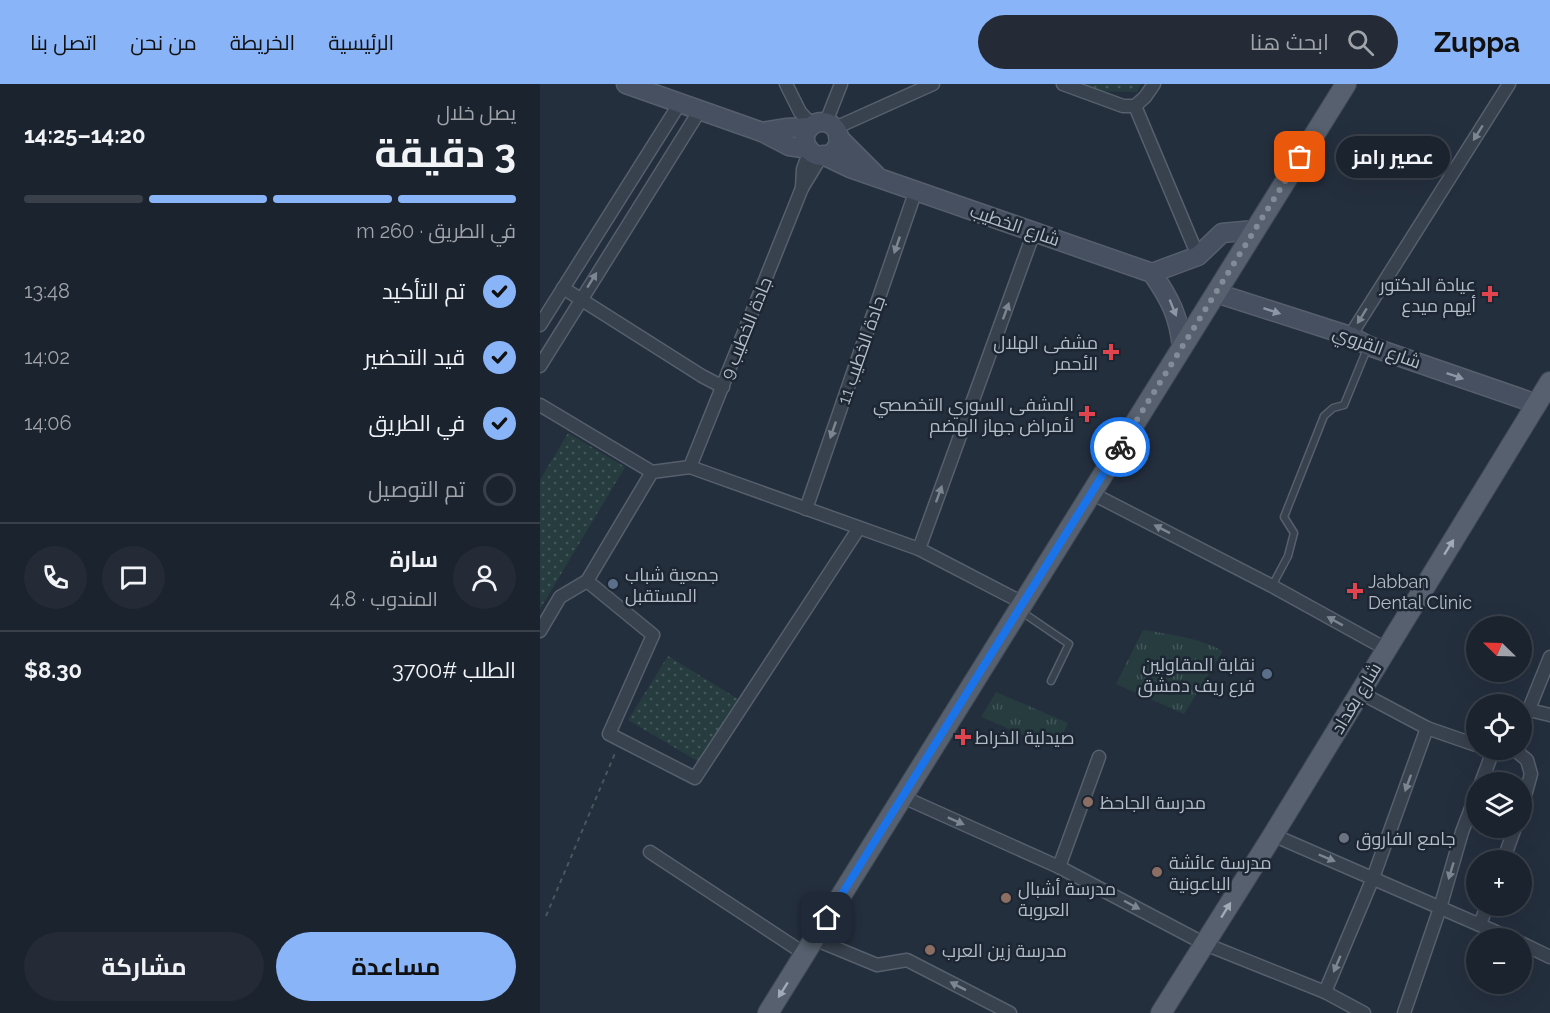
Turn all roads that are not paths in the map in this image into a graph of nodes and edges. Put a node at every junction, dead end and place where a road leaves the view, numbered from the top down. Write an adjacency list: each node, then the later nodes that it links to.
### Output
1 (626, 84): 9 (main road, شارع الخطيب)
2 (786, 84): 12 (street)
3 (841, 84): 12 (street)
4 (933, 84): 12 (street)
5 (1063, 84): 10 (street)
6 (1154, 84): 10 (street)
7 (1346, 84): 17 (main road)
8 (1509, 84): 25 (street, one-way to 25)
9 (680, 103): 11 (main road, شارع الخطيب); 21 (street)
10 (1135, 106): 19 (street)
11 (700, 110): 13 (main road, شارع الخطيب); 23 (street, one-way to 11)
12 (824, 128): 13 (main road, شارع الخطيب); 14 (main road); 14 (main road); 15 (main road, شارع الخطيب)
13 (762, 132): 14 (main road, شارع الخطيب)
14 (816, 153): 15 (main road, شارع الخطيب); 30 (street, جادة الخطيب 9)
15 (877, 176): 16 (main road, شارع الخطيب)
16 (916, 190): 18 (main road, شارع الخطيب); 36 (street, جادة الخطيب 11, one-way to 36)
17 (1255, 230): 19 (main road); 22 (main road)
18 (1034, 232): 20 (main road, شارع الخطيب); 38 (street, one-way to 18)
19 (1198, 256): 20 (main road)
20 (1152, 273): 27 (main road, one-way to 27)
21 (563, 288): 23 (street); 24 (street)
22 (1216, 293): 25 (main road, شارع القروي, one-way to 25); 27 (main road)
23 (581, 299): 28 (street); 30 (street)
24 (540, 325)
25 (1350, 336): 26 (main road, شارع القروي)
26 (1369, 346): 31 (main road, شارع القروي, one-way to 31); 40 (lane)
27 (1182, 348): 35 (main road)
28 (540, 366)
29 (1550, 382): 31 (main road, شارع بغداد)
30 (723, 387): 33 (street, جادة الخطيب 9)
31 (1537, 404): 43 (main road, شارع بغداد, one-way to 31)
32 (540, 405): 34 (street)
33 (690, 466): 34 (street); 36 (street)
34 (652, 472): 39 (street)
35 (1091, 493): 40 (street, one-way to 35); 41 (main road)
36 (806, 509): 37 (street)
37 (859, 528): 38 (street); 39 (street)
38 (919, 549): 41 (street)
39 (587, 581): 42 (street)
40 (1272, 586): 43 (street, one-way to 40)
41 (1021, 606): 45 (lane); 53 (main road)
42 (540, 631)
43 (1386, 650): 46 (main road, شارع بغداد)
44 (1550, 657): 47 (street)
45 (1051, 681)
46 (1359, 692): 50 (street); 55 (main road, شارع بغداد)
47 (1532, 702)
48 (1532, 711): 49 (street)
49 (1550, 715)
50 (1427, 728): 51 (street); 58 (street, one-way to 58)
51 (1466, 742)
52 (1099, 757): 57 (street)
53 (903, 797): 57 (street, one-way to 57); 64 (main road)
54 (1466, 821): 59 (street, one-way to 59)
55 (1273, 835): 58 (street, one-way to 58); 63 (main road, شارع بغداد, one-way to 55)
56 (650, 852): 64 (street)
57 (1059, 867): 63 (street, one-way to 63)
58 (1373, 878): 59 (street); 67 (street, one-way to 67)
59 (1440, 908): 61 (street); 72 (street)
60 (1483, 916): 61 (street)
61 (1480, 924): 62 (street)
62 (1489, 928)
63 (1205, 944): 67 (street); 70 (main road, شارع بغداد)
64 (810, 946): 68 (main road, one-way to 68); 69 (street, one-way to 64)
65 (1532, 948): 66 (street)
66 (1550, 957)
67 (1325, 992): 71 (street)
68 (768, 1013)
69 (1010, 1013)
70 (1161, 1013)
71 (1364, 1013)
72 (1404, 1013)

